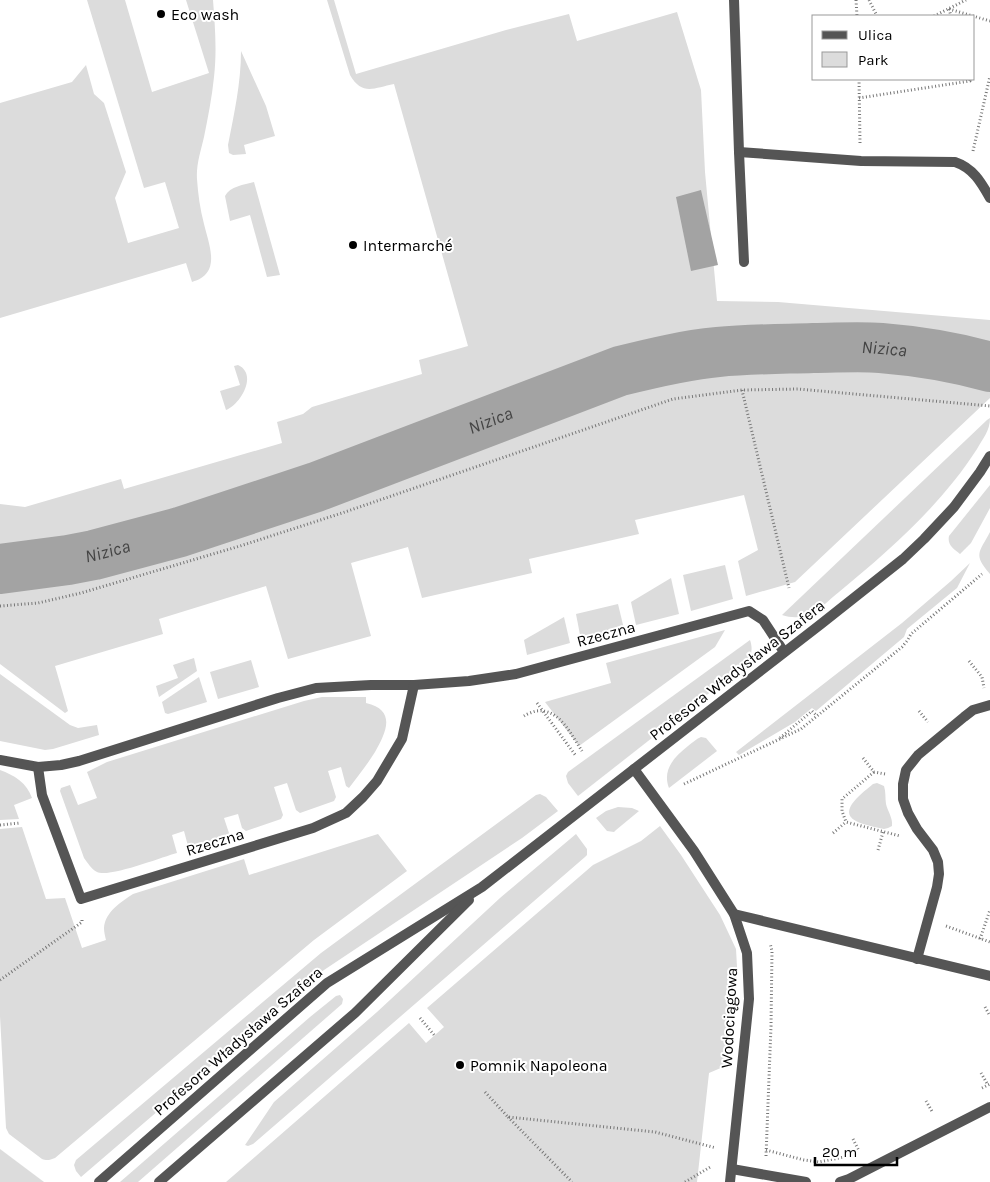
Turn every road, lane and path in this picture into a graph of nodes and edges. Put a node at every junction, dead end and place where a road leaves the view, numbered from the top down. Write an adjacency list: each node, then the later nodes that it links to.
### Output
1 (729, 0): 12 (street)
2 (734, 0): 12 (street)
3 (856, 0): 7 (path)
4 (869, 0): 8 (path)
5 (966, 0): 6 (path)
6 (949, 9): 9 (path); 10 (path); 11 (path)
7 (857, 15)
8 (876, 15)
9 (936, 15)
10 (951, 15)
11 (970, 15)
12 (735, 16): 19 (street)
13 (975, 17): 14 (path)
14 (990, 21)
15 (990, 76): 21 (path)
16 (858, 80): 18 (path)
17 (970, 80): 18 (path)
18 (859, 98): 20 (path)
19 (738, 152): 20 (street); 23 (street)
20 (861, 161): 21 (street)
21 (968, 168): 22 (street)
22 (990, 198)
23 (744, 262)
24 (742, 390): 25 (path); 28 (path); 29 (path)
25 (990, 406)
26 (990, 456): 30 (street, Profesora Władysława Szafera)
27 (982, 574): 39 (path)
28 (789, 588)
29 (0, 606)
30 (784, 652): 32 (street, Rzeczna); 47 (street, Profesora Władysława Szafera)
31 (969, 661): 33 (path)
32 (414, 685): 46 (street, Rzeczna); 59 (street, Rzeczna)
33 (985, 694)
34 (537, 703): 37 (path)
35 (990, 705): 66 (street)
36 (919, 711): 40 (path)
37 (544, 712): 38 (path); 42 (path); 43 (path)
38 (524, 716)
39 (818, 716): 41 (path); 41 (path)
40 (933, 728)
41 (776, 741): 50 (path)
42 (582, 752)
43 (576, 756)
44 (863, 758): 48 (path)
45 (0, 760): 46 (street, Rzeczna)
46 (38, 767): 59 (street)
47 (634, 768): 58 (street, Profesora Władysława Szafera); 61 (street, Wodociągowa)
48 (874, 772): 49 (path); 51 (path)
49 (892, 776)
50 (684, 784)
51 (846, 822): 54 (path); 55 (path)
52 (20, 823): 53 (path)
53 (0, 825)
54 (883, 832): 56 (path); 57 (path)
55 (833, 833)
56 (901, 837)
57 (878, 850)
58 (482, 887): 88 (street, Profesora Władysława Szafera); 89 (street, Profesora Władysława Szafera)
59 (81, 899): 68 (path)
60 (990, 910): 64 (path)
61 (734, 914): 62 (street); 84 (street, Wodociągowa)
62 (765, 921): 66 (street); 82 (path)
63 (950, 927): 64 (path)
64 (980, 939): 65 (path)
65 (990, 942)
66 (917, 959): 67 (street)
67 (990, 976)
68 (0, 980)
69 (985, 1007): 70 (path)
70 (990, 1016)
71 (420, 1018): 72 (path)
72 (435, 1036)
73 (981, 1073): 74 (path)
74 (989, 1084): 75 (path)
75 (980, 1089)
76 (485, 1092): 80 (path)
77 (926, 1101): 79 (path)
78 (990, 1107): 94 (street)
79 (940, 1109)
80 (508, 1117): 84 (path); 90 (path)
81 (853, 1139): 83 (path)
82 (766, 1150): 85 (path); 87 (path)
83 (859, 1151)
84 (734, 1152): 86 (street, Wodociągowa); 91 (path)
85 (850, 1156)
86 (732, 1169): 87 (street); 92 (street, Wodociągowa)
87 (765, 1175): 93 (street)
88 (99, 1182)
89 (159, 1182)
90 (572, 1182)
91 (685, 1182)
92 (730, 1182)
93 (806, 1182)
94 (840, 1182)

